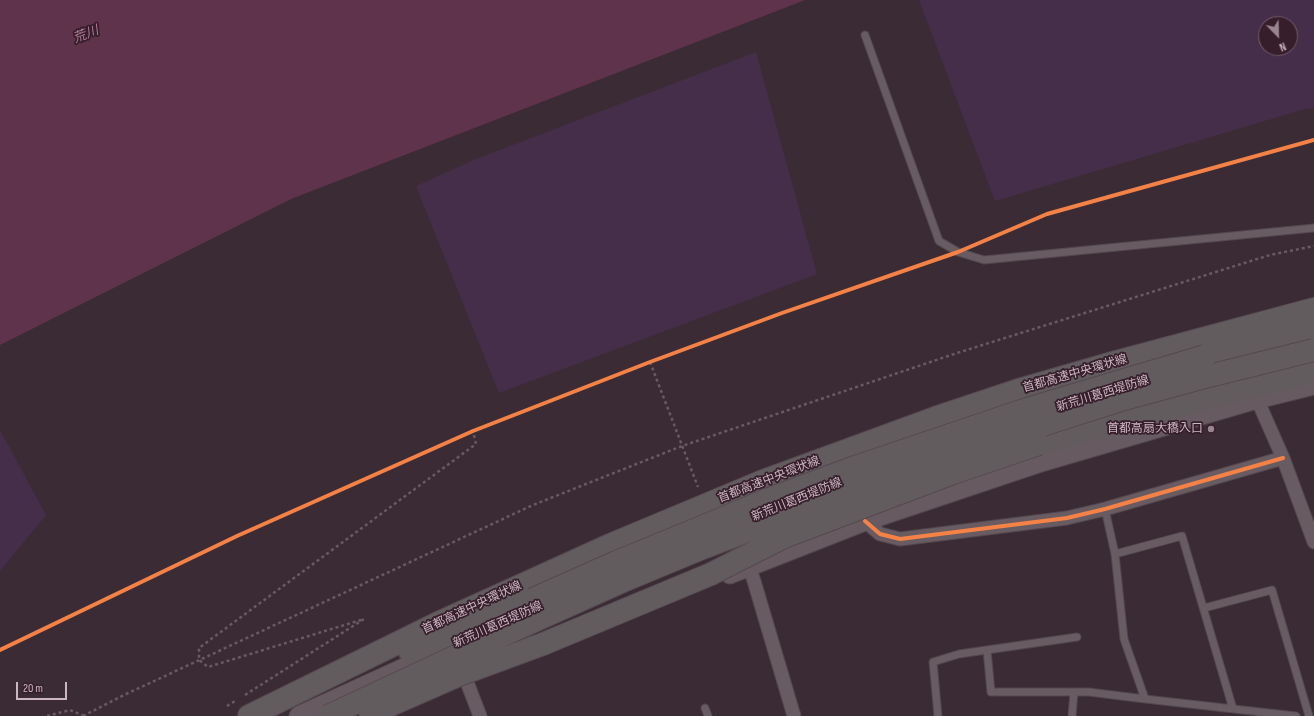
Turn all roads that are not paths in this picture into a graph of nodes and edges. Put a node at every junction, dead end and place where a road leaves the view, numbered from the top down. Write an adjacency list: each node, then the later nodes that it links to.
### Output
1 (865, 35): 2 (lane)
2 (1314, 228)
3 (1314, 309): 27 (highway, 首都高速中央環状線)
4 (1314, 319): 7 (highway); 15 (main road)
5 (1314, 329): 7 (highway)
6 (1314, 334): 15 (main road, 新荒川葛西堤防線)
7 (1226, 350): 28 (highway, bridge)
8 (1314, 350): 30 (highway, bridge)
9 (1314, 372): 31 (highway, bridge)
10 (1314, 385): 11 (main road)
11 (1257, 399): 12 (street); 14 (main road)
12 (1283, 458): 13 (street); 16 (street)
13 (1105, 509): 14 (street); 17 (lane)
14 (865, 521): 18 (main road)
15 (734, 524): 18 (street); 29 (main road, 新荒川葛西堤防線)
16 (1314, 542)
17 (1114, 554): 19 (lane); 24 (lane)
18 (749, 566): 22 (main road); 35 (street)
19 (1204, 608): 26 (lane); 39 (lane)
20 (1077, 637): 21 (lane)
21 (987, 650): 23 (lane); 36 (lane)
22 (467, 682): 32 (main road); 33 (street)
23 (1074, 692): 24 (lane); 37 (lane)
24 (1145, 698): 26 (lane)
25 (705, 708): 34 (lane)
26 (1233, 708): 38 (lane)
27 (249, 716)
28 (264, 716)
29 (298, 716)
30 (328, 716)
31 (365, 716)
32 (392, 716)
33 (480, 716)
34 (708, 716)
35 (794, 716)
36 (938, 716)
37 (1072, 716)
38 (1296, 716)
39 (1309, 716)

